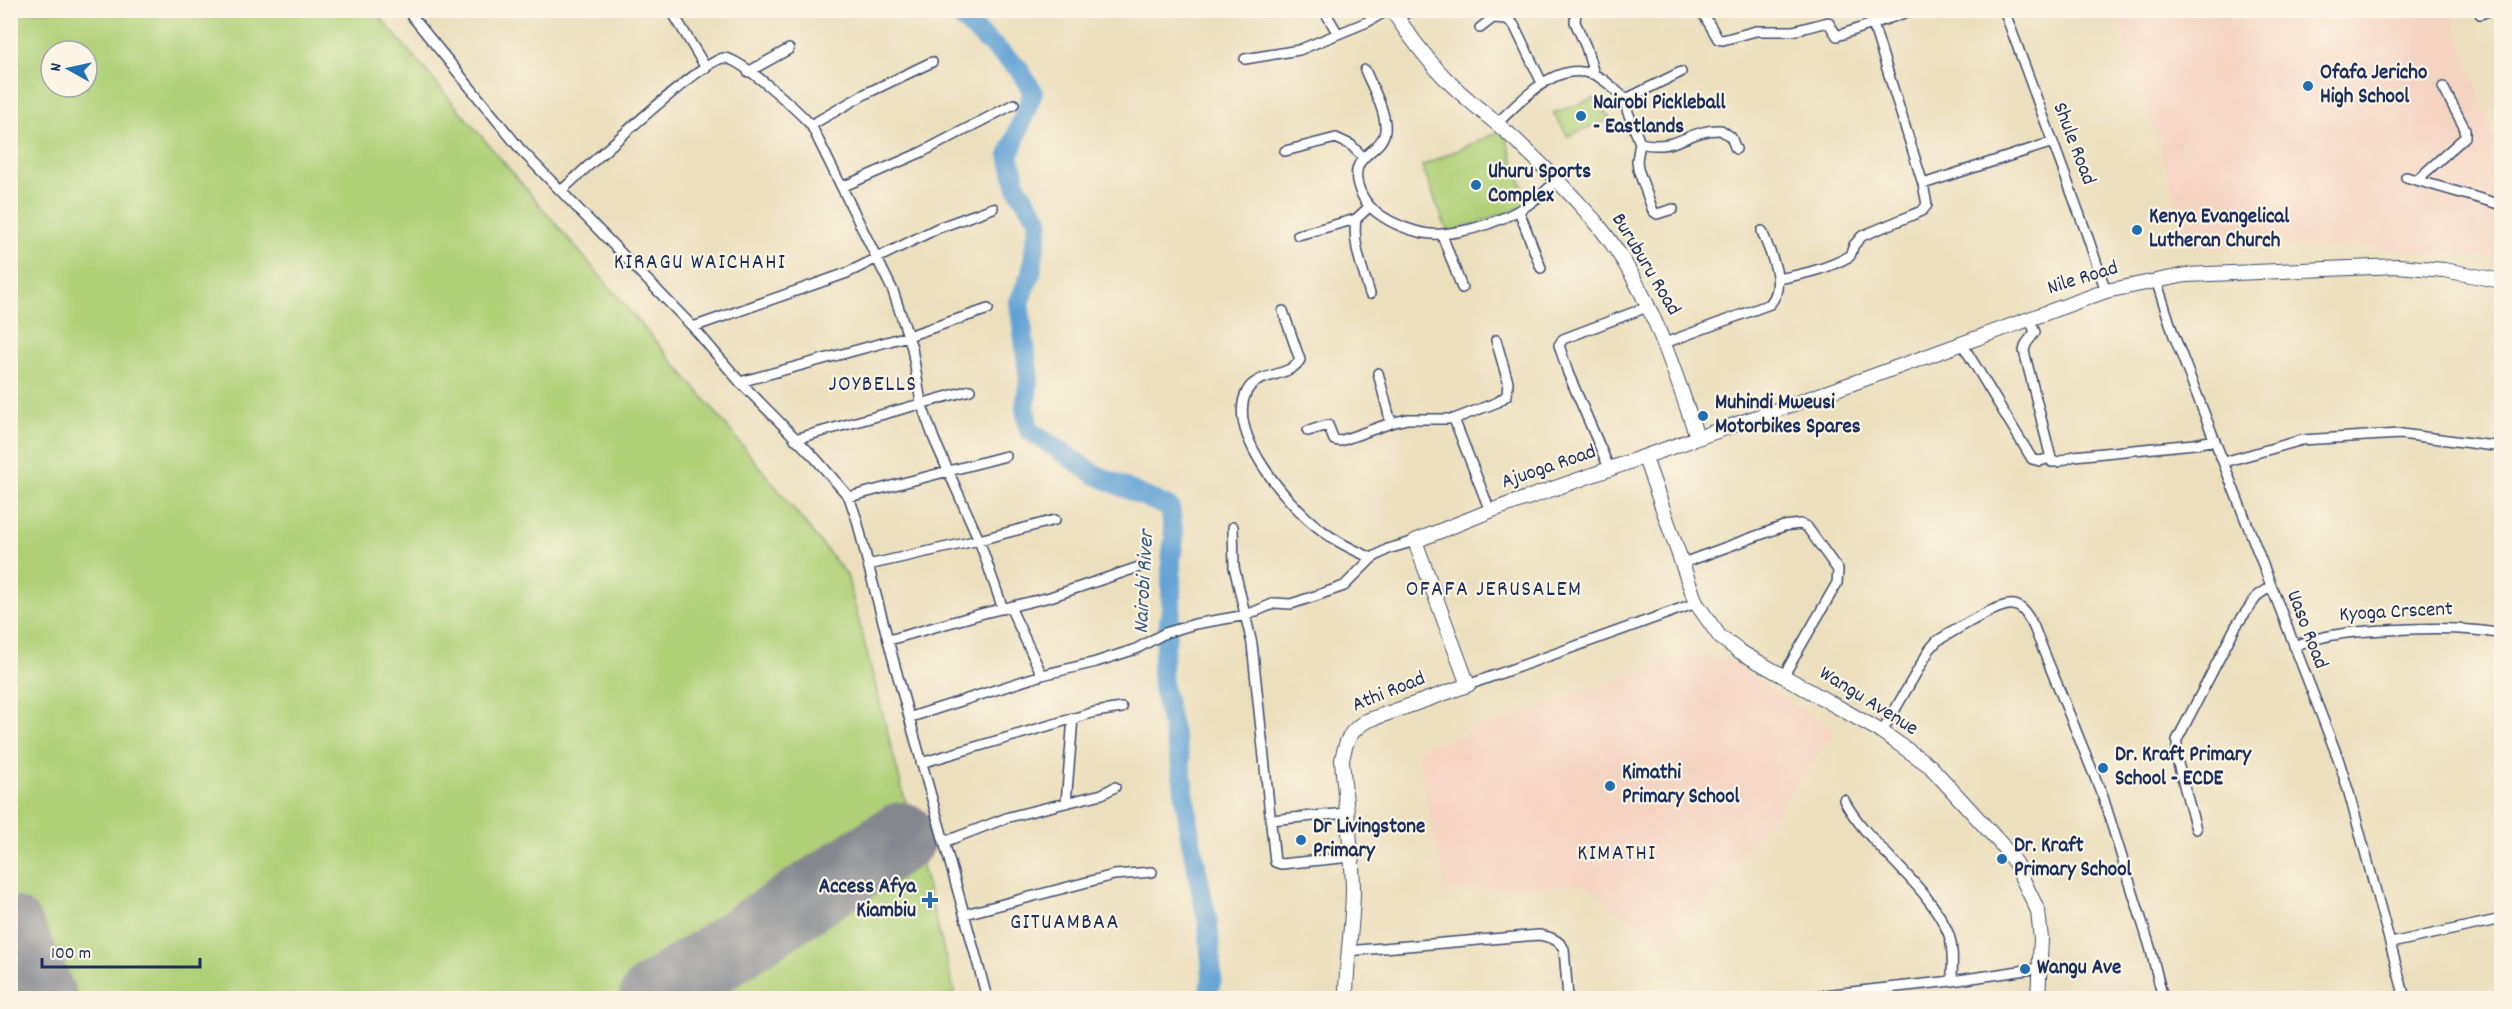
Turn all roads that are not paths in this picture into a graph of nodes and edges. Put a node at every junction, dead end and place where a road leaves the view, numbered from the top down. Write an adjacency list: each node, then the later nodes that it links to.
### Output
1 (407, 10): 39 (street)
2 (671, 10): 18 (street)
3 (1324, 10): 14 (street)
4 (1413, 10): 10 (street)
5 (1576, 10): 22 (street)
6 (1701, 10): 12 (street)
7 (2004, 10): 29 (street, Shule Road)
8 (2491, 10): 11 (street)
9 (1909, 11): 12 (street)
10 (1392, 13): 14 (street); 27 (street, Buruburu Road)
11 (2480, 14)
12 (1873, 24): 37 (street)
13 (1480, 28): 23 (street)
14 (1338, 34): 16 (street)
15 (789, 49): 20 (street)
16 (1245, 59)
17 (932, 62): 28 (street)
18 (706, 68): 20 (street); 39 (street)
19 (1365, 70): 33 (street)
20 (748, 72): 28 (street)
21 (1681, 72): 25 (street)
22 (1594, 74): 23 (street); 25 (street)
23 (1542, 83): 27 (street)
24 (2443, 87): 36 (street)
25 (1626, 99): 30 (street)
26 (1014, 104): 38 (street)
27 (1497, 124): 35 (street, Buruburu Road)
28 (811, 125): 38 (street)
29 (2053, 142): 37 (street); 55 (street, Shule Road)
30 (1640, 143): 31 (street); 43 (street)
31 (1736, 149)
32 (1285, 151): 33 (street)
33 (1363, 157): 41 (street)
34 (2406, 177): 36 (street)
35 (1556, 180): 44 (street); 57 (street, Buruburu Road)
36 (2417, 180): 40 (street)
37 (1923, 184): 51 (street)
38 (842, 187): 49 (street)
39 (562, 190): 61 (street)
40 (2502, 205)
41 (1369, 207): 45 (street); 48 (street)
42 (993, 208): 49 (street)
43 (1673, 209)
44 (1519, 211): 48 (street); 50 (street)
45 (1356, 219): 47 (street); 56 (street)
46 (1762, 231): 51 (street)
47 (1298, 235)
48 (1442, 235): 54 (street)
49 (877, 257): 61 (street); 62 (street)
50 (1541, 268)
51 (1778, 279): 65 (street)
52 (2156, 280): 53 (street, Nile Road); 55 (street, Nile Road); 75 (street, Uaso Road)
53 (2502, 281)
54 (1462, 288)
55 (2106, 291): 60 (street, Nile Road)
56 (1370, 294)
57 (1650, 306): 65 (street, Buruburu Road); 82 (street)
58 (988, 309): 62 (street)
59 (1283, 311): 89 (street)
60 (2029, 318): 64 (street, Nile Road); 79 (street)
61 (693, 327): 67 (street)
62 (908, 336): 67 (street); 69 (street)
63 (1496, 340): 70 (street)
64 (1961, 342): 73 (street, Nile Road); 79 (street)
65 (1665, 343): 73 (street, Buruburu Road)
66 (1378, 373): 71 (street)
67 (740, 382): 74 (street)
68 (970, 390): 69 (street)
69 (921, 403): 74 (street); 81 (street)
70 (1454, 419): 71 (street); 84 (street)
71 (1391, 423): 72 (street)
72 (1308, 431)
73 (1696, 437): 78 (street, Ajuoga Road)
74 (795, 439): 83 (street)
75 (2215, 440): 79 (street); 80 (street, Uaso Road)
76 (2502, 447): 80 (street)
77 (1006, 456): 81 (street)
78 (1645, 458): 82 (street, Ajuoga Road); 90 (street, Wangu Avenue)
79 (2050, 458)
80 (2224, 462): 93 (street, Uaso Road)
81 (949, 470): 83 (street); 87 (street)
82 (1610, 470): 84 (street, Ajuoga Road)
83 (849, 496): 91 (street)
84 (1490, 511): 88 (street, Ajuoga Road)
85 (1055, 520): 87 (street)
86 (1233, 527): 96 (street)
87 (979, 540): 91 (street); 95 (street)
88 (1415, 541): 89 (street, Ajuoga Road); 102 (street)
89 (1372, 558): 96 (street, Ajuoga Road)
90 (1683, 563): 94 (street, Wangu Avenue); 101 (street)
91 (868, 565): 98 (street)
92 (1139, 567): 95 (street)
93 (2270, 587): 99 (street, Uaso Road); 113 (street)
94 (1696, 603): 101 (street, Wangu Avenue); 102 (street, Athi Road)
95 (1007, 608): 98 (street); 100 (street)
96 (1247, 615): 100 (street, Ajuoga Road); 112 (street)
97 (2502, 634): 99 (street, Kyoga Crscent)
98 (889, 640): 104 (street)
99 (2294, 646): 119 (street, Uaso Road)
100 (1042, 675): 104 (street, Ajuoga Road)
101 (1784, 675): 106 (street, Wangu Avenue)
102 (1468, 685): 111 (street, Athi Road)
103 (1122, 708): 105 (street)
104 (911, 717): 107 (street)
105 (1073, 718): 107 (street); 110 (street)
106 (1882, 732): 121 (street, Wangu Avenue); 128 (street)
107 (921, 764): 114 (street)
108 (1115, 787): 110 (street)
109 (1844, 800): 122 (street)
110 (1066, 803): 114 (street)
111 (1347, 813): 112 (street); 115 (street, Athi Road)
112 (1270, 820): 115 (street)
113 (2196, 829)
114 (944, 842): 117 (street)
115 (1351, 857): 120 (street, Athi Road)
116 (1152, 872): 117 (street)
117 (964, 914): 123 (street)
118 (2502, 919): 119 (street)
119 (2391, 943): 129 (street, Uaso Road)
120 (1347, 951): 124 (street, Athi Road); 125 (street)
121 (2040, 968): 122 (street); 127 (street, Wangu Avenue)
122 (1952, 981): 126 (street)
123 (987, 999)
124 (1346, 999)
125 (1568, 999)
126 (1796, 999)
127 (2038, 999)
128 (2163, 999)
129 (2405, 999)

